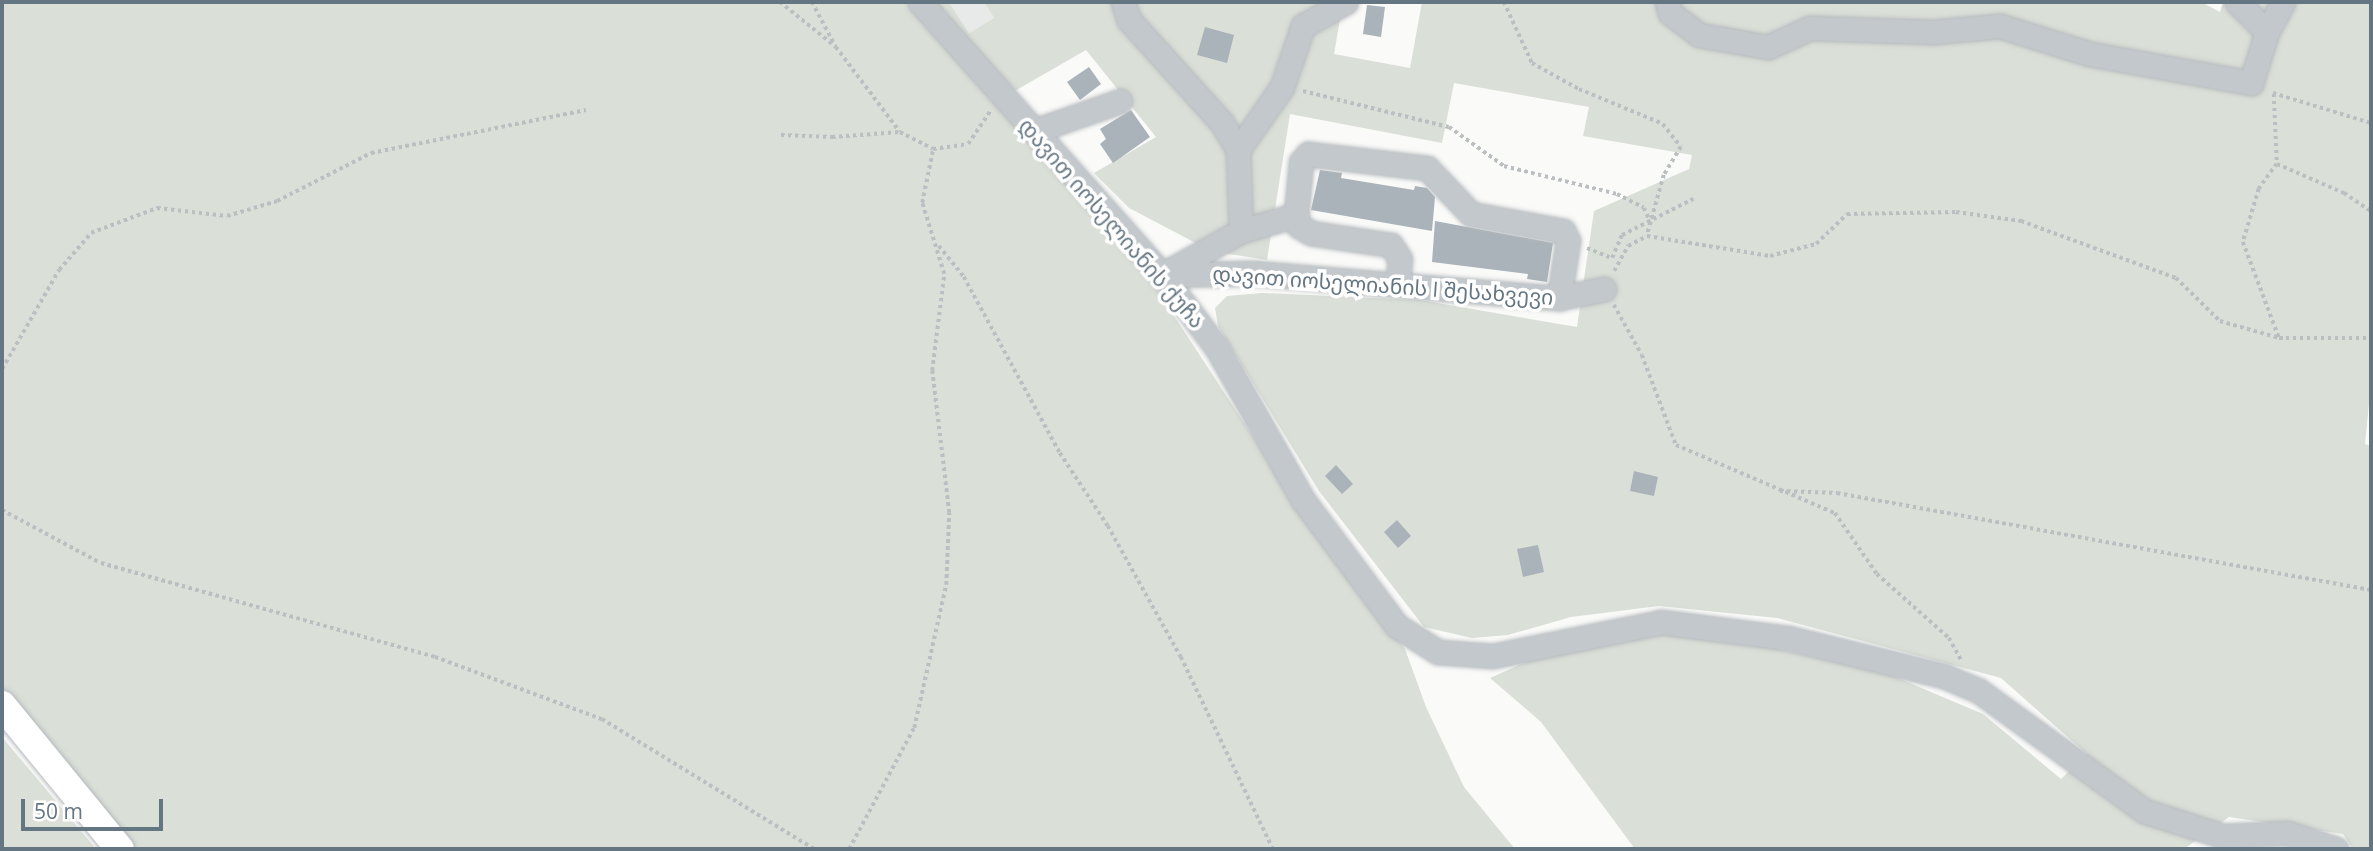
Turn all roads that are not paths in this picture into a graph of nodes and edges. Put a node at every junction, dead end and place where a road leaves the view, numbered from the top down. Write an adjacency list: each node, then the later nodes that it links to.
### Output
1 (920, 2): 9 (street, დავით იოსელიანის ქუჩა)
2 (1123, 2): 10 (street)
3 (1346, 2): 10 (street)
4 (1667, 2): 7 (street)
5 (2237, 2): 7 (street)
6 (2283, 2): 7 (street)
7 (2267, 32)
8 (1120, 101): 9 (street)
9 (1034, 131): 13 (street, დავით იოსელიანის ქუჩა)
10 (1238, 150): 12 (street)
11 (1296, 215): 12 (street); 14 (street); 16 (street)
12 (1241, 231): 13 (street)
13 (1162, 275): 14 (street, დავით იოსელიანის I შესახვევი); 18 (street, დავით იოსელიანის ქუჩა)
14 (1398, 282): 16 (street, დავით იოსელიანის I შესახვევი)
15 (1604, 289): 16 (street, დავით იოსელიანის I შესახვევი)
16 (1559, 298)
17 (2, 705): 19 (main road)
18 (2220, 843): 20 (street)
19 (120, 849)
20 (2336, 849)

